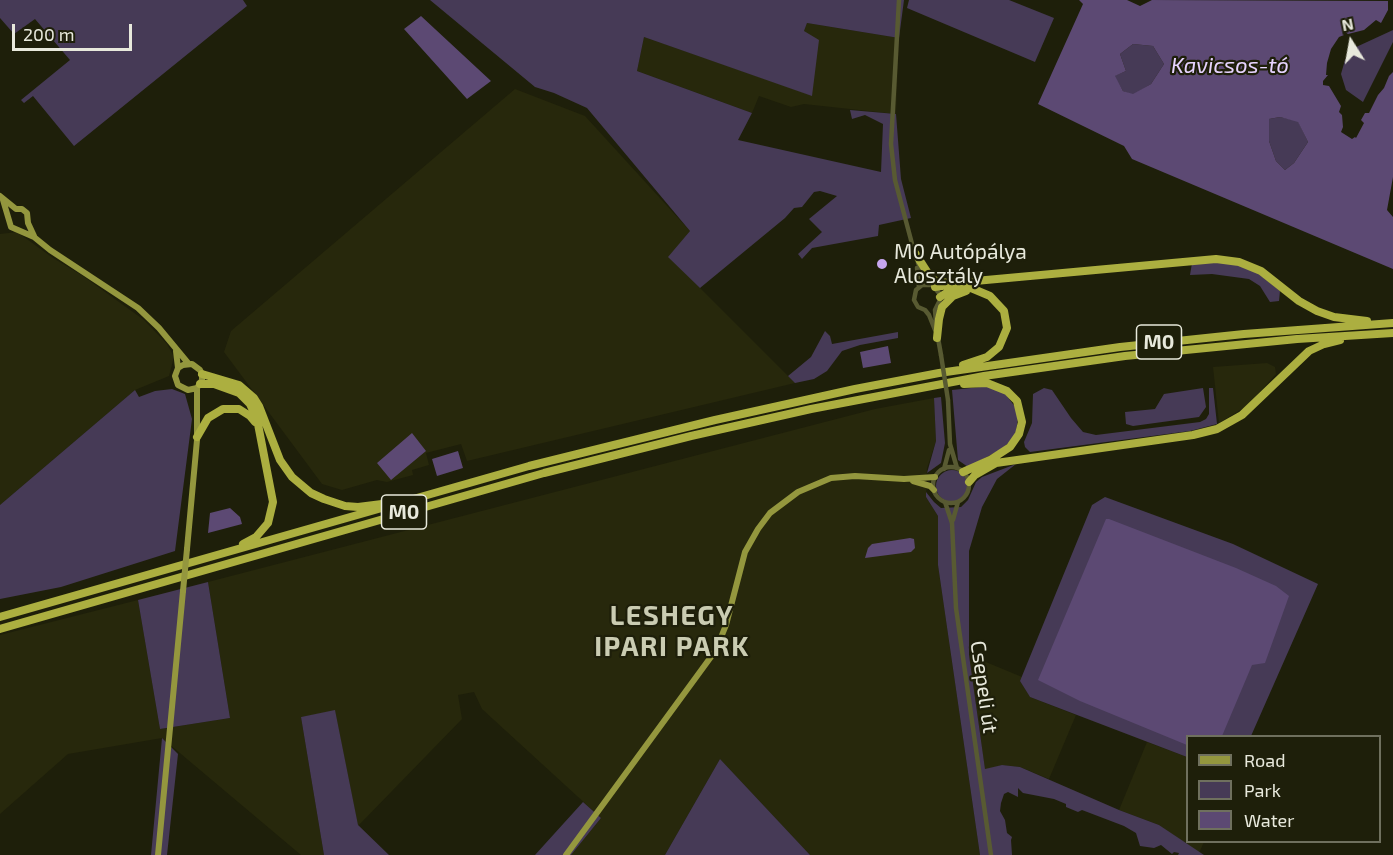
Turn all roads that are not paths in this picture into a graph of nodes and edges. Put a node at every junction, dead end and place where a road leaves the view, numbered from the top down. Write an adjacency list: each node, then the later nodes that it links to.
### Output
1 (899, 0): 8 (street)
2 (2, 198): 3 (main road); 4 (main road)
3 (16, 209): 4 (main road); 5 (main road)
4 (9, 214): 6 (main road)
5 (28, 223): 6 (main road); 7 (main road)
6 (20, 229): 7 (main road)
7 (34, 237): 21 (main road)
8 (915, 253): 9 (highway); 10 (street); 11 (street)
9 (965, 282): 10 (highway); 16 (highway)
10 (932, 286): 11 (street); 13 (street)
11 (919, 287): 15 (street)
12 (979, 291): 13 (highway); 20 (highway); 25 (highway)
13 (940, 297): 14 (street)
14 (936, 306): 15 (street); 20 (street)
15 (925, 310): 20 (street)
16 (1380, 323): 17 (highway, M0); 25 (highway, M0)
17 (1393, 323)
18 (1393, 333): 19 (highway, M0)
19 (1356, 335): 27 (highway, M0); 37 (highway)
20 (938, 338): 32 (street, bridge)
21 (175, 349): 22 (main road); 23 (main road)
22 (188, 363): 23 (main road); 24 (main road)
23 (178, 368): 28 (main road)
24 (202, 374): 26 (main road); 39 (highway)
25 (939, 374): 39 (highway, M0)
26 (198, 386): 28 (main road); 29 (main road); 30 (highway)
27 (930, 386): 34 (highway); 45 (highway, M0)
28 (188, 390): 29 (main road)
29 (197, 413): 31 (main road)
30 (259, 429): 31 (highway); 43 (highway)
31 (197, 437): 46 (main road, bridge)
32 (950, 444): 33 (street); 34 (street)
33 (944, 469): 34 (street); 35 (street)
34 (960, 470): 37 (street)
35 (935, 477): 36 (main road); 38 (street)
36 (904, 479): 38 (main road); 47 (main road)
37 (969, 482): 41 (street)
38 (934, 490): 40 (street)
39 (404, 502): 43 (highway, M0)
40 (945, 502): 41 (street); 42 (street)
41 (958, 502): 42 (street)
42 (952, 523): 48 (street, Csepeli út)
43 (208, 558): 44 (highway, M0)
44 (0, 617)
45 (0, 629)
46 (158, 855)
47 (566, 855)
48 (991, 855)

